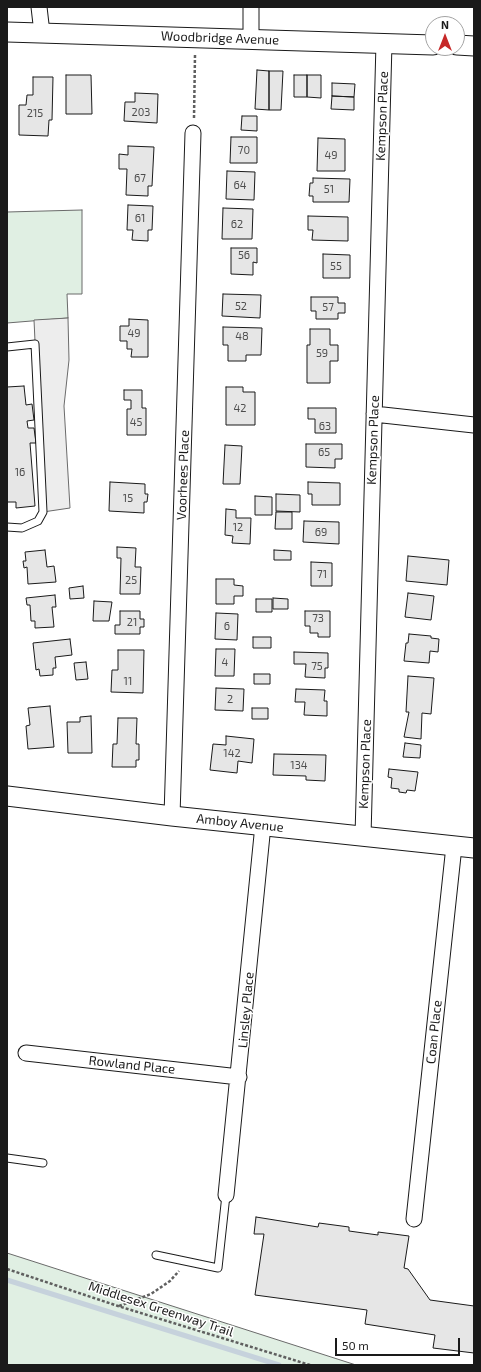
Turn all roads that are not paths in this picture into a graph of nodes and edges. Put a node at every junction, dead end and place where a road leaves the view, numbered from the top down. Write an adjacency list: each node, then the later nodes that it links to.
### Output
1 (39, 7): 4 (street)
2 (251, 7): 5 (street)
3 (7, 32): 4 (street, Woodbridge Avenue)
4 (42, 34): 5 (street, Woodbridge Avenue)
5 (251, 39): 6 (street, Woodbridge Avenue)
6 (384, 43): 7 (street, Woodbridge Avenue); 10 (street, Kempson Place)
7 (425, 45)
8 (193, 133): 14 (street, Voorhees Place)
9 (7, 346): 12 (lane)
10 (374, 414): 11 (street); 16 (street, Kempson Place)
11 (474, 425)
12 (7, 527)
13 (7, 796): 14 (street, Amboy Avenue)
14 (172, 816): 15 (street, Amboy Avenue)
15 (263, 825): 16 (street, Amboy Avenue); 20 (street, Linsley Place)
16 (363, 836): 17 (street, Amboy Avenue)
17 (454, 846): 18 (street, Amboy Avenue); 24 (street, Coan Place)
18 (474, 848)
19 (26, 1053): 20 (street, Rowland Place)
20 (239, 1077): 23 (street, Linsley Place)
21 (7, 1158): 22 (lane)
22 (43, 1163)
23 (226, 1195): 25 (lane)
24 (414, 1219)
25 (156, 1255)

